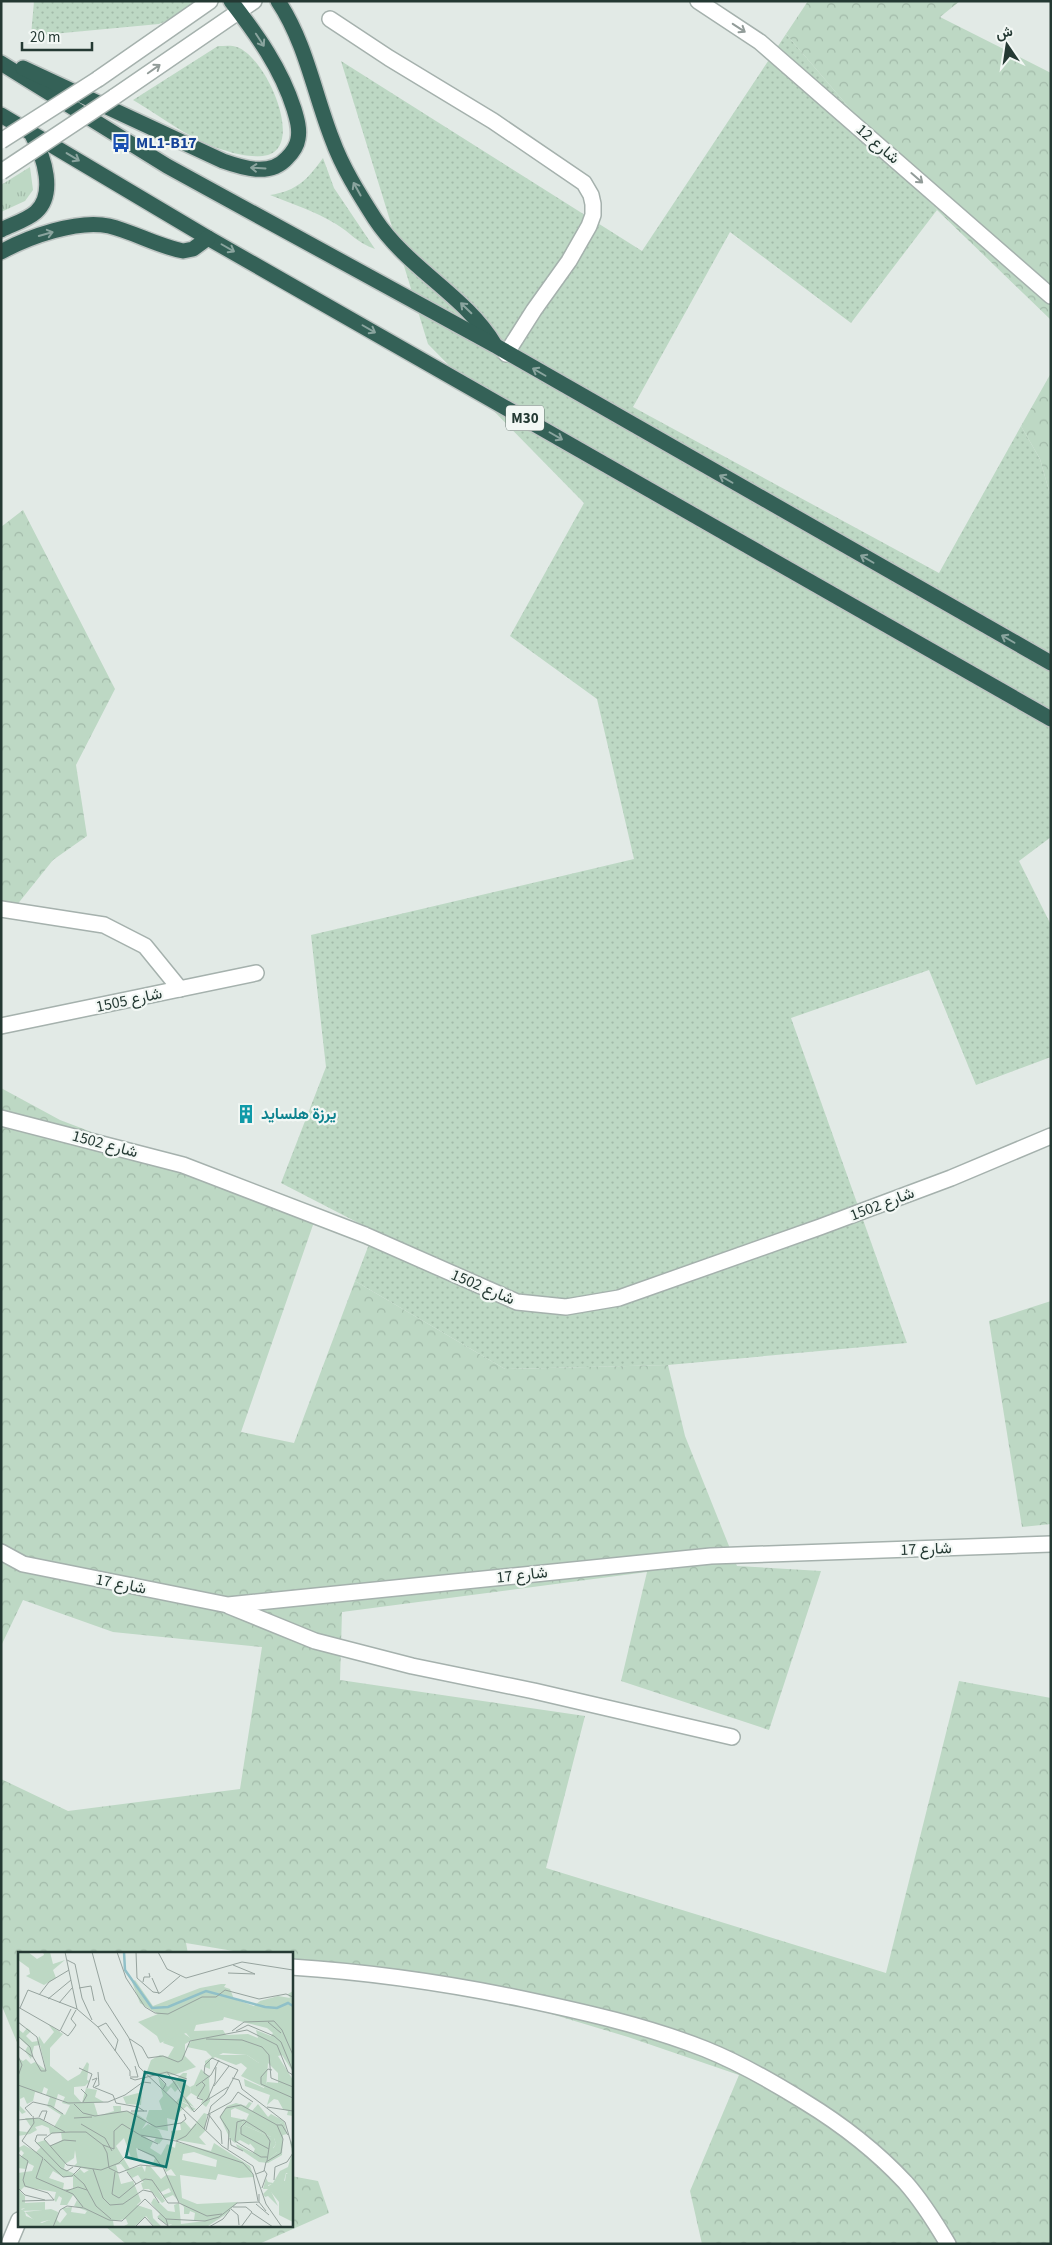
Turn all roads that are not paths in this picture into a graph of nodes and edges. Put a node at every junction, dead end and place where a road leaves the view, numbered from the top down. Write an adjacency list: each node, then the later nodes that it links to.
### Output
1 (210, 1): 10 (street, bridge)
2 (254, 1): 5 (street)
3 (278, 1): 16 (highway, one-way to 3)
4 (698, 1): 15 (street, شارع 12, one-way to 15)
5 (234, 6): 7 (highway, one-way to 7); 11 (street, one-way to 5, bridge)
6 (330, 19): 16 (street)
7 (1, 61): 16 (highway)
8 (1, 114): 9 (highway, M30)
9 (30, 132): 12 (highway); 13 (highway, M30, one-way to 13)
10 (1, 141)
11 (1, 172)
12 (1, 230)
13 (208, 238): 14 (highway, one-way to 13); 18 (highway, M30, one-way to 18)
14 (1, 252)
15 (1051, 296)
16 (501, 350): 17 (highway, one-way to 16)
17 (1051, 663)
18 (1051, 719)
19 (1, 909): 21 (street)
20 (256, 973): 21 (street, شارع 1505)
21 (180, 989): 22 (street, شارع 1505)
22 (1, 1026)
23 (1, 1118): 24 (street, شارع 1502)
24 (1051, 1136)
25 (1051, 1544): 27 (street, شارع 17)
26 (1, 1552): 27 (street, شارع 17)
27 (228, 1605): 28 (street)
28 (732, 1737)
29 (292, 1967): 32 (street)
30 (18, 2222): 31 (street)
31 (8, 2244)
32 (948, 2244)

